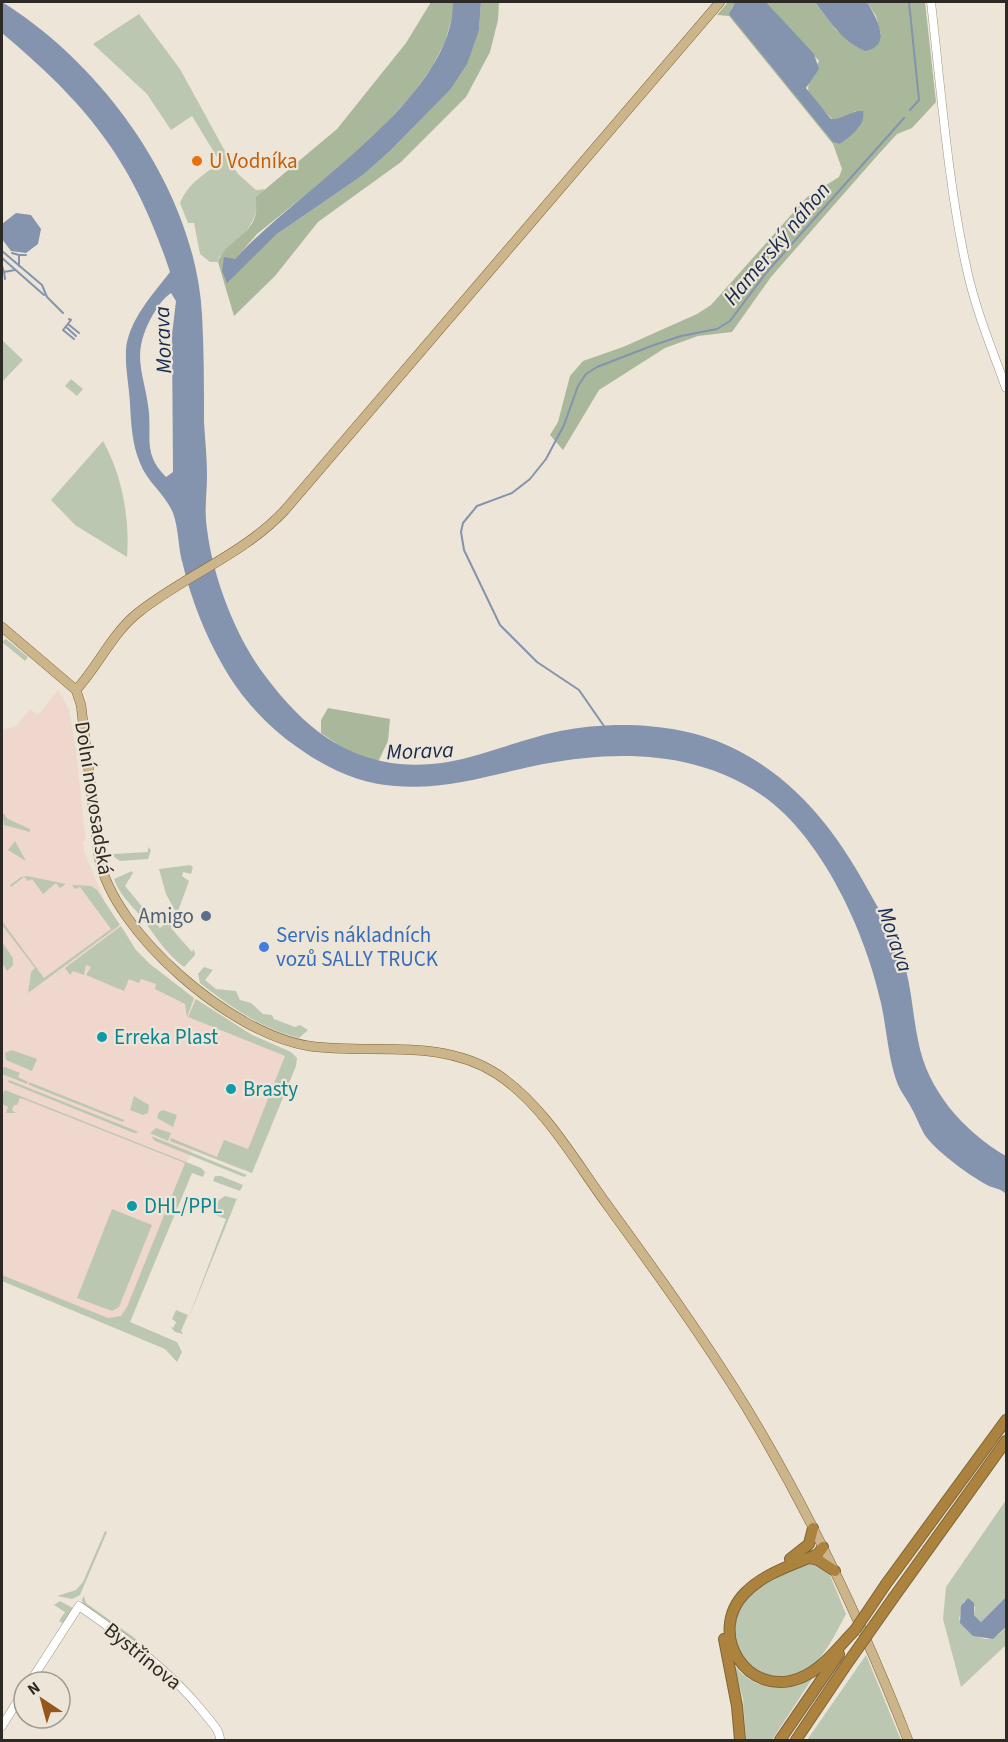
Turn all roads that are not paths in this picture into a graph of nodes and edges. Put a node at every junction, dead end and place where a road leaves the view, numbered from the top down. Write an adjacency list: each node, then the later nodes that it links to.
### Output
1 (720, 2): 5 (main road)
2 (931, 2): 3 (street)
3 (1006, 388)
4 (2, 627): 5 (main road)
5 (76, 690): 8 (main road, Dolní novosadská)
6 (1006, 1420): 12 (highway, bridge)
7 (1006, 1441): 19 (highway, bridge)
8 (813, 1528): 9 (main road, Dolní novosadská); 10 (highway)
9 (823, 1547): 10 (highway); 11 (main road, Dolní novosadská)
10 (804, 1555): 11 (highway); 12 (highway); 17 (highway)
11 (835, 1571): 20 (main road, Dolní novosadská)
12 (842, 1646): 18 (highway)
13 (38, 1670): 16 (street, Bystřinova)
14 (12, 1710): 15 (street)
15 (2, 1726)
16 (220, 1740)
17 (740, 1740)
18 (780, 1740)
19 (798, 1740)
20 (908, 1740)

